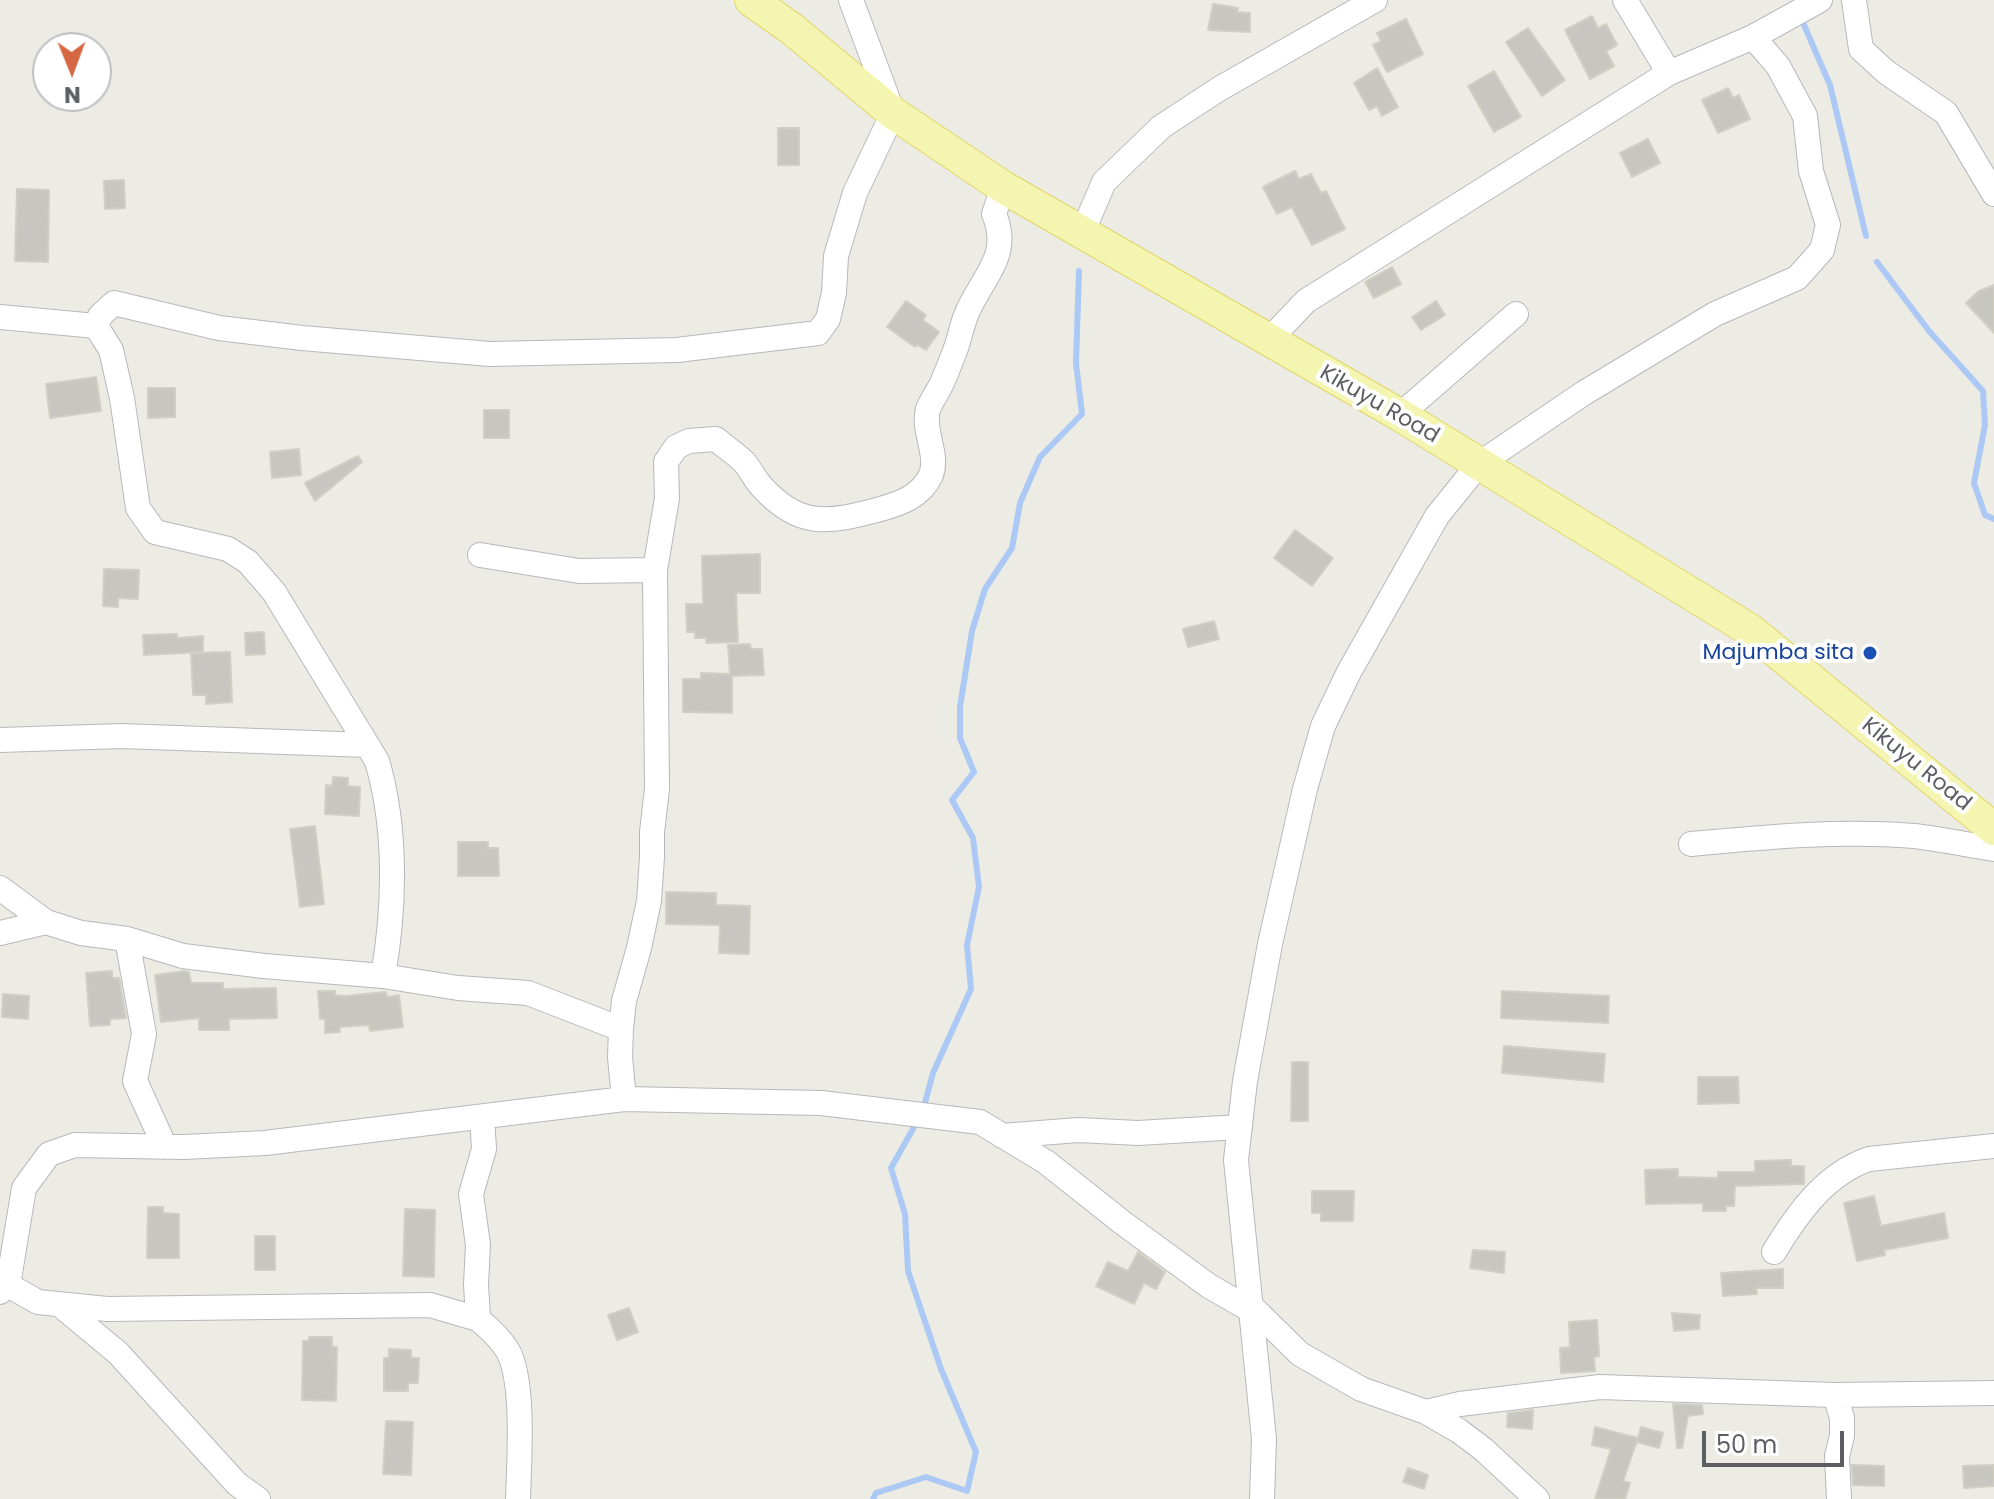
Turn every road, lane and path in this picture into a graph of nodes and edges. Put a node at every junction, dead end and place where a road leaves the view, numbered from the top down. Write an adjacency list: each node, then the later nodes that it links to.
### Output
1 (751, 0): 9 (main road, Kikuyu Road)
2 (851, 0): 9 (street)
3 (1375, 0): 12 (street)
4 (1625, 0): 8 (street)
5 (1820, 0): 7 (street)
6 (1854, 0): 11 (street)
7 (1753, 37): 8 (street); 18 (street)
8 (1669, 73): 16 (street)
9 (893, 113): 10 (main road, Kikuyu Road); 15 (street)
10 (1003, 187): 12 (main road, Kikuyu Road); 20 (street)
11 (1994, 194)
12 (1083, 231): 16 (main road, Kikuyu Road)
13 (1516, 314): 17 (street)
14 (0, 317): 15 (street)
15 (96, 326): 22 (street)
16 (1269, 340): 17 (main road, Kikuyu Road)
17 (1400, 415): 18 (main road, Kikuyu Road)
18 (1479, 464): 23 (main road, Kikuyu Road); 34 (street)
19 (480, 555): 20 (street)
20 (655, 570): 31 (street)
21 (0, 740): 22 (street)
22 (367, 745): 30 (street)
23 (1994, 829)
24 (1691, 844): 25 (street)
25 (1994, 849)
26 (0, 888): 27 (street)
27 (46, 922): 28 (street); 29 (street)
28 (0, 933)
29 (127, 939): 30 (street); 37 (street)
30 (383, 976): 31 (street)
31 (621, 1029): 32 (street)
32 (624, 1099): 33 (street); 35 (street)
33 (482, 1117): 37 (street); 42 (street)
34 (1240, 1127): 35 (street); 41 (street)
35 (1002, 1136): 41 (street)
36 (1994, 1146): 38 (street)
37 (165, 1147): 39 (street)
38 (1774, 1252)
39 (4, 1289): 40 (street)
40 (59, 1304): 42 (street); 46 (street)
41 (1249, 1306): 45 (street); 48 (street)
42 (478, 1319): 47 (street)
43 (1994, 1393): 44 (street)
44 (1835, 1395): 45 (street); 50 (street)
45 (1426, 1412): 49 (street)
46 (258, 1499)
47 (518, 1499)
48 (1262, 1499)
49 (1537, 1499)
50 (1839, 1499)

